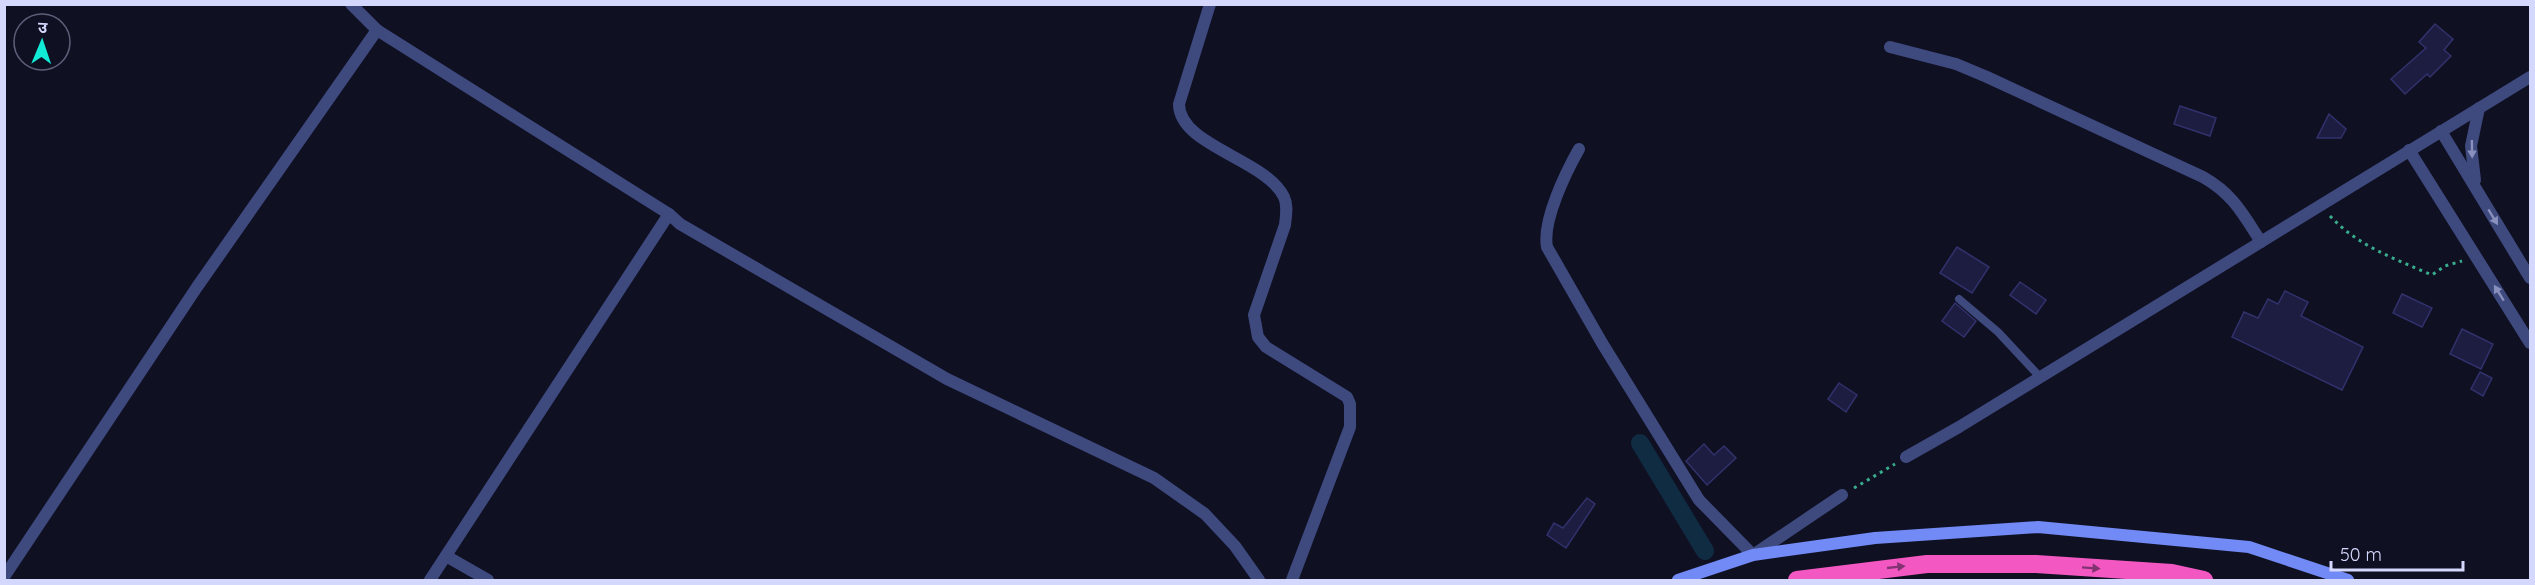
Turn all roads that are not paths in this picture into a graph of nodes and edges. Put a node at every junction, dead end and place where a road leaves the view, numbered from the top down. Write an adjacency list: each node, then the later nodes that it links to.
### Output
1 (351, 4): 3 (street)
2 (1210, 4): 25 (street)
3 (377, 30): 11 (street); 21 (street)
4 (1890, 47): 12 (street)
5 (2530, 77): 6 (street)
6 (2479, 108): 7 (street); 10 (street, one-way to 10)
7 (2441, 131): 9 (street); 10 (street)
8 (1579, 149): 19 (street)
9 (2409, 150): 12 (street); 15 (street, one-way to 9)
10 (2478, 191): 13 (street, one-way to 13)
11 (669, 214): 20 (street); 24 (street)
12 (2261, 242): 16 (street)
13 (2530, 278)
14 (1959, 299): 16 (lane)
15 (2530, 343)
16 (2039, 376): 17 (street)
17 (1906, 457)
18 (1842, 495): 19 (street)
19 (1753, 555): 26 (street); 29 (street)
20 (446, 556): 22 (street); 23 (street)
21 (4, 577)
22 (430, 580)
23 (488, 580)
24 (1259, 580)
25 (1292, 580)
26 (1678, 580)
27 (1797, 580): 28 (highway, one-way to 28)
28 (2204, 580)
29 (2348, 580)

